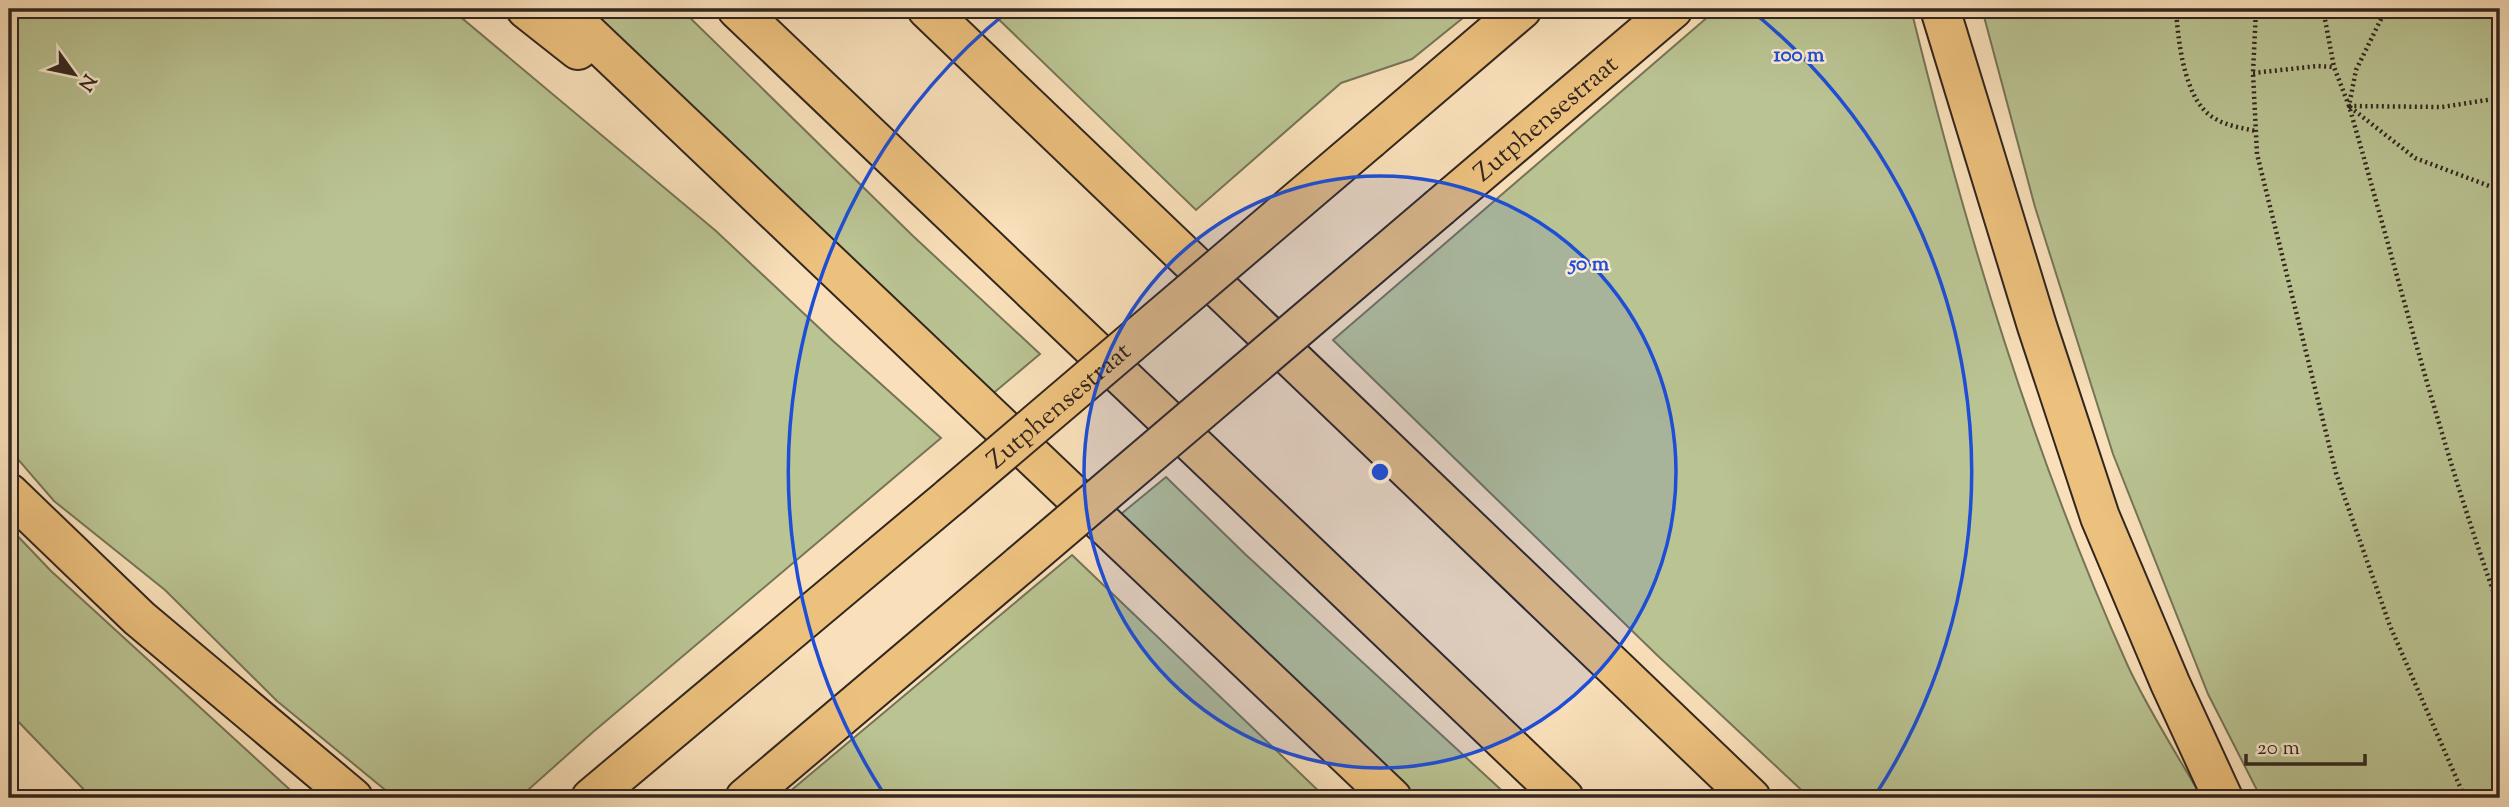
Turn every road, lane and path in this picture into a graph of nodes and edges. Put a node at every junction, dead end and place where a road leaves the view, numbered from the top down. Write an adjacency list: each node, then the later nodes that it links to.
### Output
1 (526, 9): 17 (main road)
2 (562, 9): 17 (main road)
3 (737, 9): 25 (main road)
4 (927, 9): 26 (main road)
5 (1522, 9): 22 (main road, Zutphensestraat, bridge)
6 (1673, 9): 23 (main road, Zutphensestraat, bridge)
7 (1940, 9): 27 (main road)
8 (2176, 9): 16 (path)
9 (2256, 9): 13 (path)
10 (2323, 9): 12 (path)
11 (2386, 9): 15 (path)
12 (2334, 67): 13 (path); 15 (path)
13 (2253, 73): 16 (path)
14 (2500, 98): 15 (path)
15 (2348, 106): 18 (path); 20 (path)
16 (2256, 131): 28 (path)
17 (719, 158): 24 (main road)
18 (2500, 190)
19 (9, 493): 21 (main road)
20 (2500, 610)
21 (353, 798)
22 (591, 798)
23 (745, 798)
24 (1392, 798)
25 (1564, 798)
26 (1751, 798)
27 (2223, 798)
28 (2465, 798)

